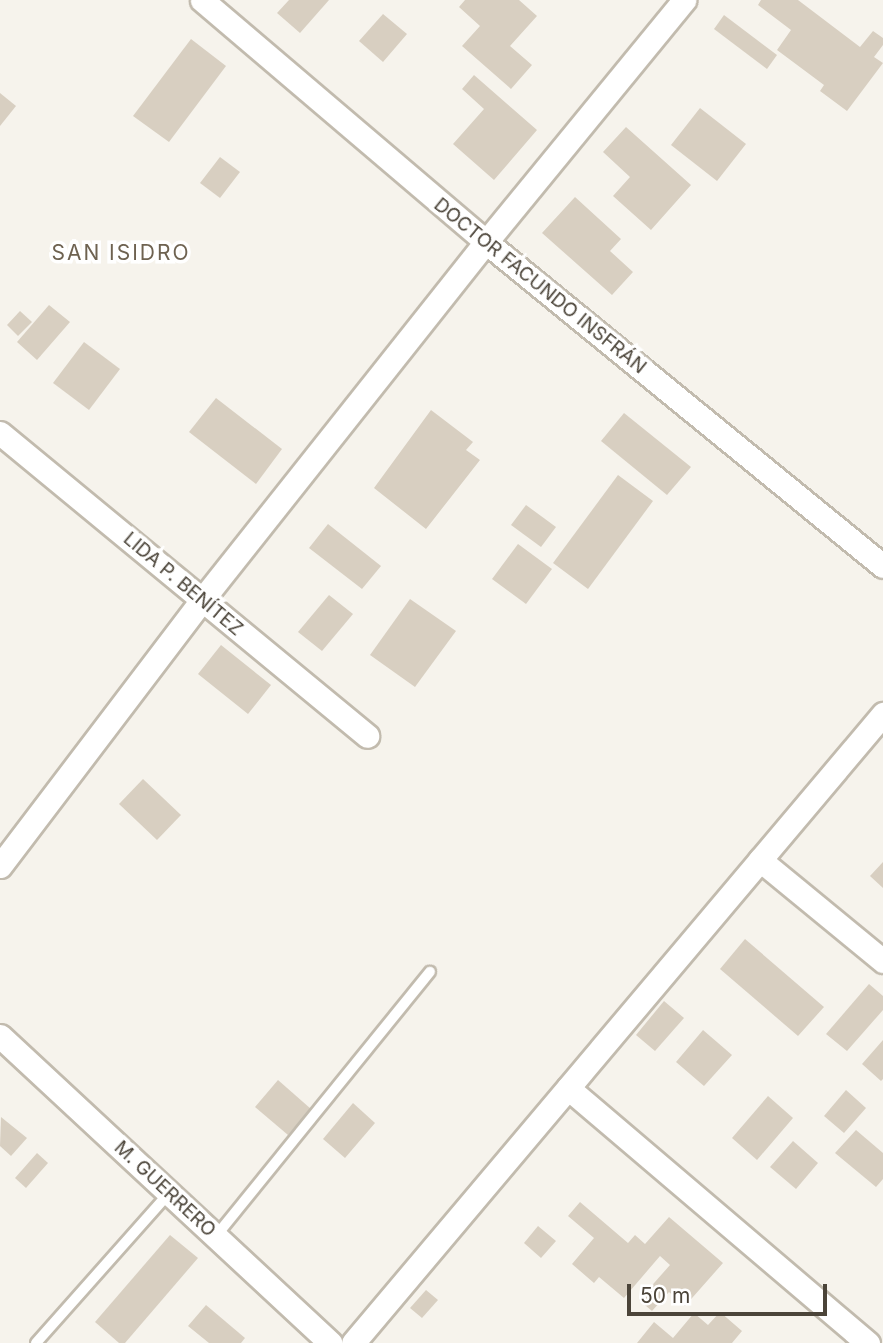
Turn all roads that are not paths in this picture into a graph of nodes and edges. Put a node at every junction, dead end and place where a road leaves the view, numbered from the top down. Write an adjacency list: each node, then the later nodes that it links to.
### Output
1 (202, 0): 3 (street, DOCTOR FACUNDO INSFRÁN)
2 (684, 0): 3 (street)
3 (486, 243): 5 (street, DOCTOR FACUNDO INSFRÁN); 6 (street)
4 (0, 433): 6 (street, LIDA P. BENÍTEZ)
5 (883, 566)
6 (202, 600): 8 (street, LIDA P. BENÍTEZ); 10 (street)
7 (883, 714): 9 (street)
8 (367, 736)
9 (760, 860): 11 (street); 14 (street)
10 (0, 866)
11 (883, 961)
12 (430, 972): 16 (lane)
13 (0, 1036): 15 (street, M. GUERRERO)
14 (568, 1088): 19 (street); 20 (street)
15 (169, 1193): 16 (street, M. GUERRERO); 17 (lane)
16 (216, 1236): 18 (street, M. GUERRERO)
17 (36, 1343)
18 (330, 1343)
19 (353, 1343)
20 (868, 1343)

